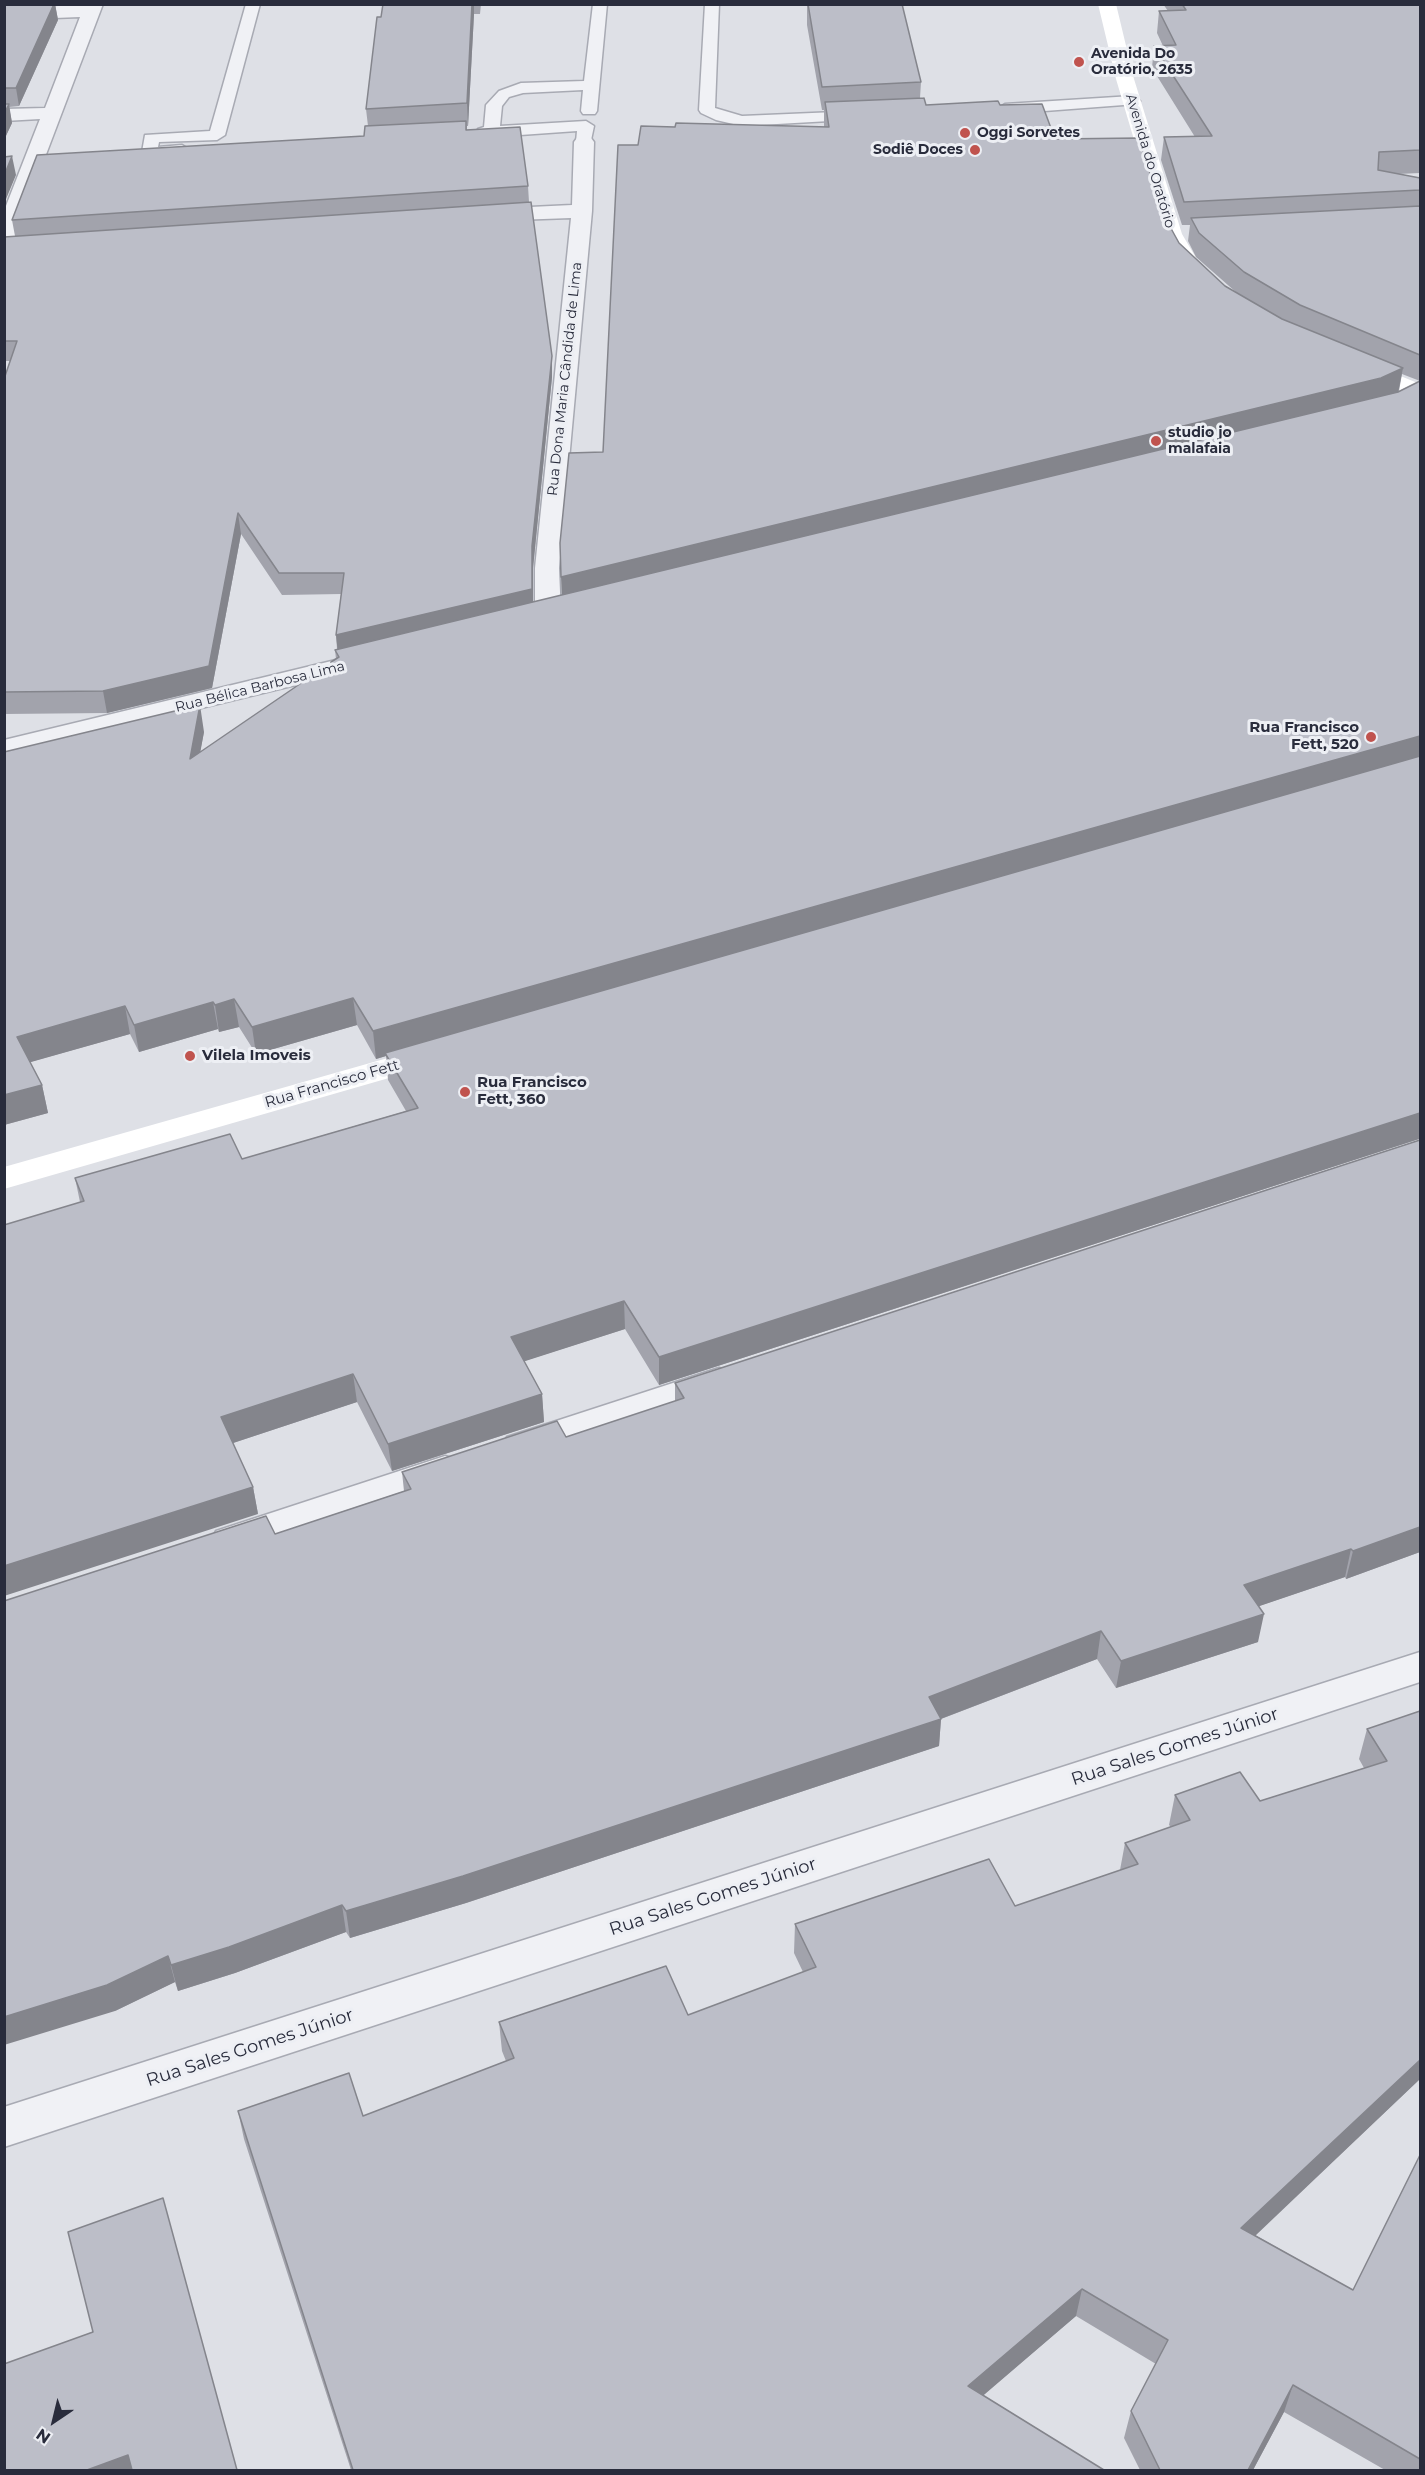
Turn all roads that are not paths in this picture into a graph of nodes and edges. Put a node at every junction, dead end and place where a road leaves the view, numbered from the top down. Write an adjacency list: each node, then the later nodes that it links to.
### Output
1 (253, 4): 17 (lane)
2 (600, 4): 7 (lane)
3 (712, 4): 13 (lane)
4 (1107, 4): 8 (main road, Avenida do Oratório)
5 (93, 8): 6 (street); 11 (street)
6 (4, 15)
7 (591, 85): 10 (lane); 14 (lane)
8 (1132, 101): 9 (lane); 23 (main road, Avenida do Oratório)
9 (987, 110)
10 (589, 111)
11 (51, 113): 12 (street); 20 (street)
12 (4, 115)
13 (870, 115)
14 (492, 132): 15 (lane); 16 (lane)
15 (468, 133)
16 (584, 142): 18 (street, Rua Dona Maria Cândida de Lima)
17 (232, 147)
18 (582, 211): 19 (street); 27 (street, Rua Dona Maria Cândida de Lima)
19 (467, 216)
20 (4, 239)
21 (28, 246): 22 (street)
22 (4, 249)
23 (1201, 275)
24 (1340, 358): 25 (main road)
25 (1420, 392): 26 (street)
26 (1394, 405)
27 (549, 616)
28 (394, 654): 29 (street, Rua Bélica Barbosa Lima)
29 (4, 748)
30 (462, 1047): 31 (main road, Rua Francisco Fett)
31 (4, 1178)
32 (752, 1370): 33 (street)
33 (197, 1551)
34 (1420, 1667): 35 (street, Rua Sales Gomes Júnior)
35 (4, 2127)

